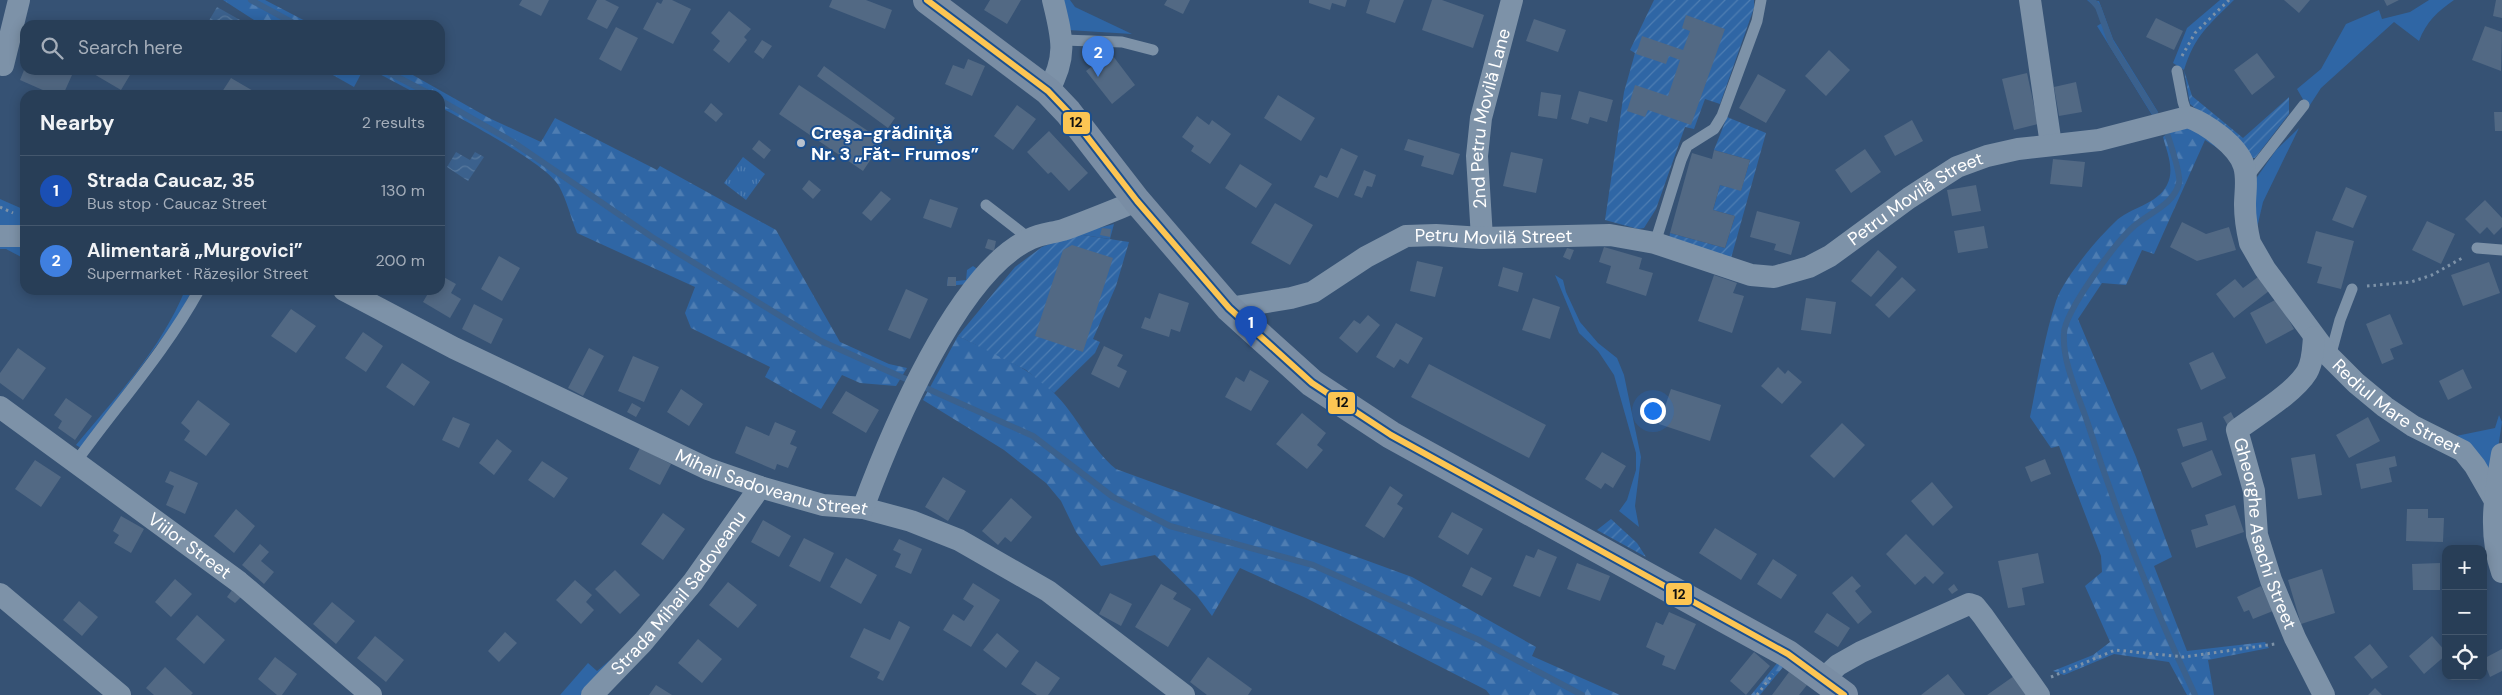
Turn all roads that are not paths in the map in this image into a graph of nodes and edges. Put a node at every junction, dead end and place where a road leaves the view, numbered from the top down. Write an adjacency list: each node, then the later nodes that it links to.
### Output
1 (19, 0): 9 (street)
2 (928, 0): 11 (street)
3 (1053, 0): 7 (street)
4 (1512, 0): 20 (street, 2nd Petru Movilă Lane)
5 (1761, 0): 22 (lane)
6 (2030, 0): 14 (street)
7 (1063, 40): 8 (lane); 11 (street)
8 (1153, 50)
9 (3, 65)
10 (2177, 71): 13 (lane)
11 (1048, 91): 16 (street)
12 (2304, 105): 15 (lane)
13 (2188, 117): 14 (street, Petru Movilă Street); 15 (street)
14 (2051, 145): 22 (street, Petru Movilă Street)
15 (2246, 179): 29 (street)
16 (1137, 201): 21 (street); 28 (street)
17 (986, 205): 21 (lane)
18 (0, 236): 19 (street)
19 (20, 236)
20 (1482, 238): 22 (street, Petru Movilă Street); 28 (street, Petru Movilă Street)
21 (1030, 239): 36 (street)
22 (1656, 243)
23 (2477, 248): 24 (lane)
24 (2502, 250)
25 (2352, 290): 30 (lane)
26 (196, 295): 33 (lane)
27 (353, 295): 34 (street, Mihail Sadoveanu Street)
28 (1229, 308): 39 (street)
29 (2314, 337): 30 (street, Rediul Mare Street); 45 (street, Gheorghe Asachi Street)
30 (2330, 357): 35 (street, Rediul Mare Street)
31 (0, 407): 33 (street, Viilor Street)
32 (2502, 454): 35 (street)
33 (76, 462): 42 (street, Viilor Street)
34 (760, 488): 36 (street, Mihail Sadoveanu Street); 43 (street, Strada Mihail Sadoveanu)
35 (2494, 499): 37 (street)
36 (863, 508): 44 (street, Mihail Sadoveanu Street)
37 (2502, 572)
38 (0, 594): 41 (street)
39 (1834, 687): 40 (street)
40 (2035, 690)
41 (120, 695)
42 (371, 695)
43 (592, 695)
44 (1184, 695)
45 (2324, 695)

